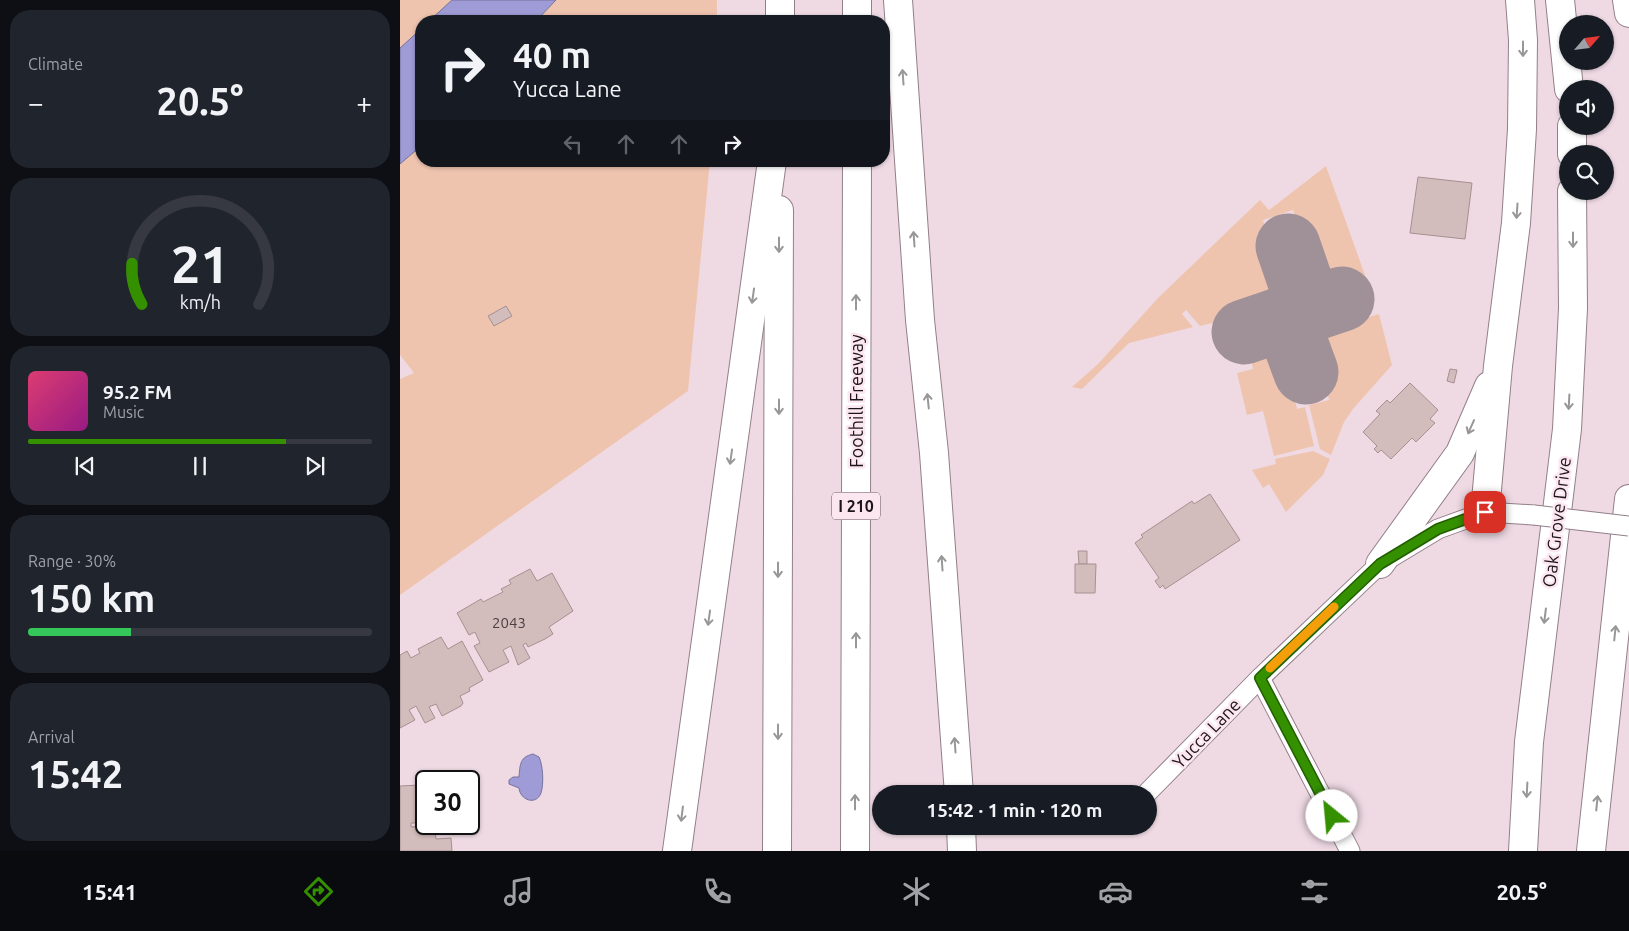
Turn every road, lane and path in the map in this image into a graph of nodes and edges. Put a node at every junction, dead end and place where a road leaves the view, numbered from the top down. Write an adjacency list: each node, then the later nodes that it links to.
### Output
1 (780, 0): 8 (main road)
2 (857, 0): 9 (main road)
3 (898, 0): 21 (main road, one-way to 3)
4 (1520, 0): 15 (main road, one-way to 15)
5 (1560, 0): 10 (main road)
6 (1627, 0): 7 (main road)
7 (1629, 13)
8 (780, 15)
9 (857, 15)
10 (1568, 80)
11 (771, 167): 24 (main road, one-way to 24)
12 (780, 167): 25 (main road, one-way to 25)
13 (857, 167): 26 (main road, Foothill Freeway / I 210, one-way to 13)
14 (1572, 200): 29 (main road, Oak Grove Drive, one-way to 29)
15 (1498, 366): 17 (main road); 19 (main road, one-way to 19)
16 (1629, 499): 30 (main road, one-way to 16)
17 (1485, 512): 18 (street, Yucca Lane, bridge); 19 (street, Yucca Lane)
18 (1629, 526)
19 (1380, 564): 20 (street, Yucca Lane)
20 (1260, 678): 22 (street, Yucca Lane); 28 (street)
21 (958, 785)
22 (1155, 785)
23 (961, 835): 27 (main road)
24 (677, 851)
25 (777, 851)
26 (855, 851)
27 (962, 851)
28 (1350, 851)
29 (1524, 851)
30 (1591, 851)

